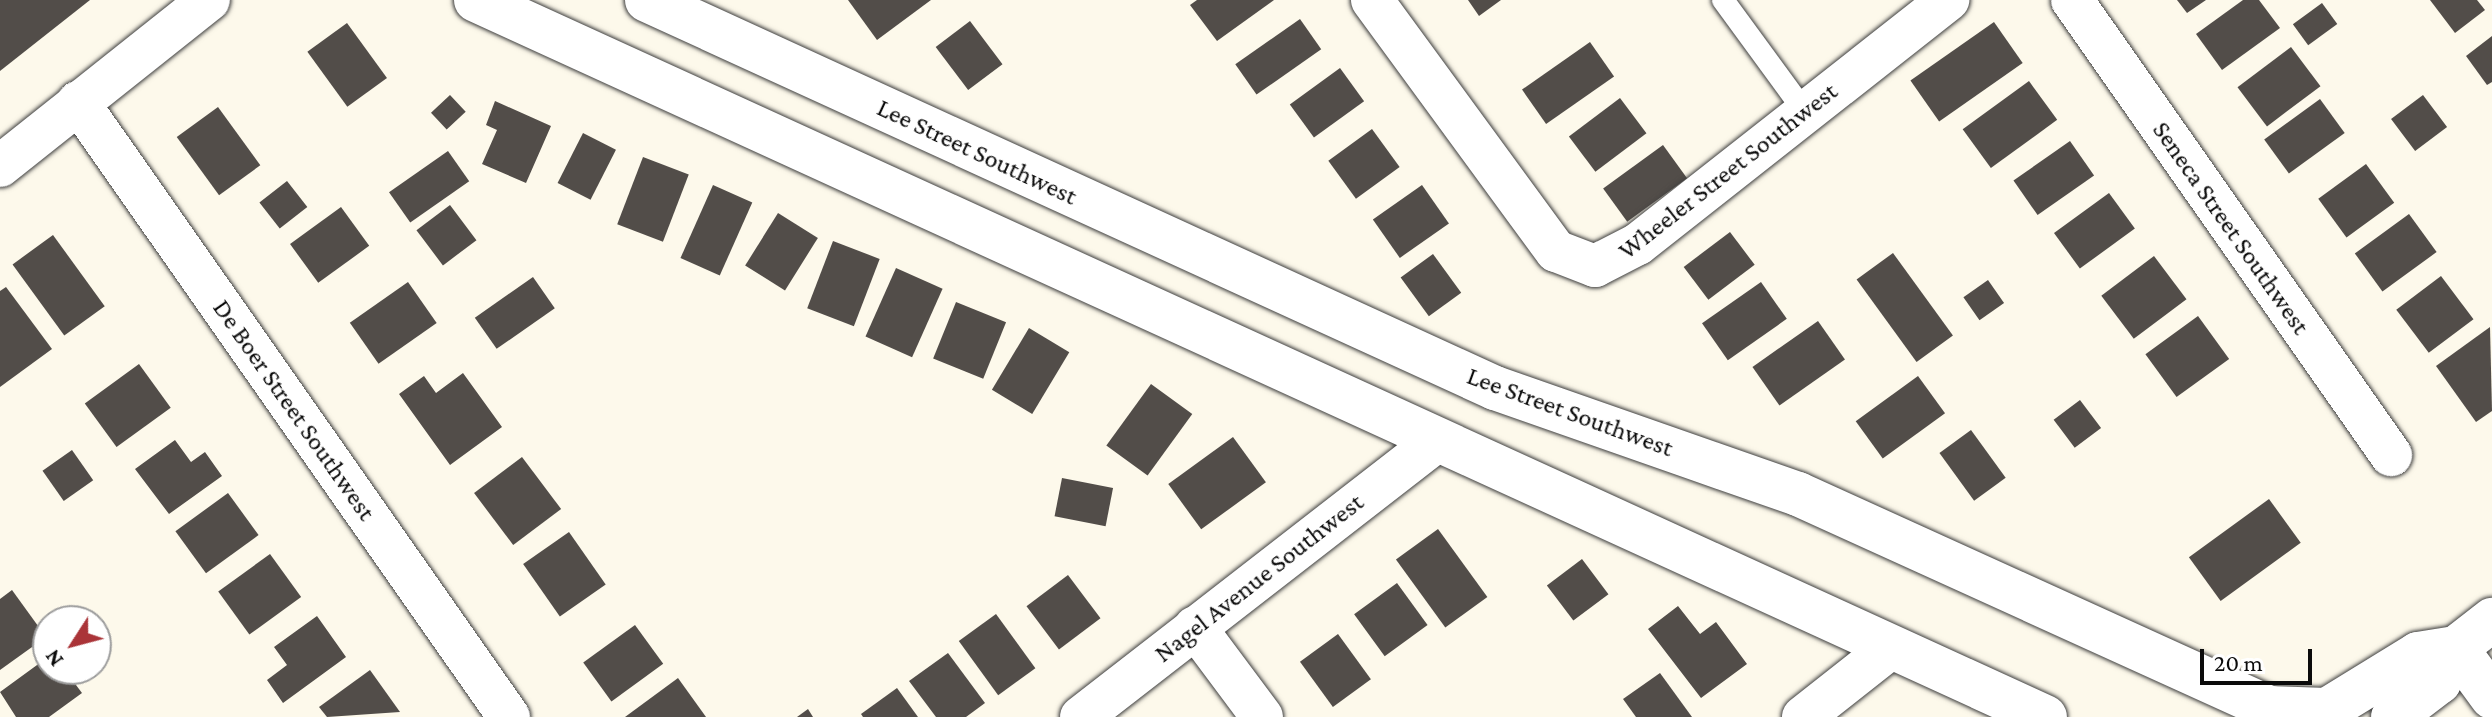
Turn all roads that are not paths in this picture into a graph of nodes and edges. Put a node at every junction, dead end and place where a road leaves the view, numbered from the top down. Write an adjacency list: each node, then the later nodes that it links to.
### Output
1 (209, 0): 8 (street)
2 (476, 0): 11 (street)
3 (647, 0): 16 (street, Lee Street Southwest)
4 (1372, 0): 9 (street, Wheeler Street Southwest)
5 (1723, 0): 9 (lane)
6 (1948, 0): 9 (street, Wheeler Street Southwest)
7 (2072, 0): 12 (street, Seneca Street Southwest)
8 (78, 102): 10 (street); 18 (street, De Boer Street Southwest)
9 (1805, 112)
10 (0, 166)
11 (1438, 440): 14 (street, Nagel Avenue Southwest); 15 (street)
12 (2391, 455)
13 (2492, 620): 16 (street)
14 (1195, 627): 19 (street, Nagel Avenue Southwest); 20 (street)
15 (1892, 647): 21 (street); 22 (street)
16 (2456, 648): 17 (street); 23 (street)
17 (2492, 697)
18 (509, 717)
19 (1081, 717)
20 (1262, 717)
21 (1803, 717)
22 (2045, 717)
23 (2393, 717)

